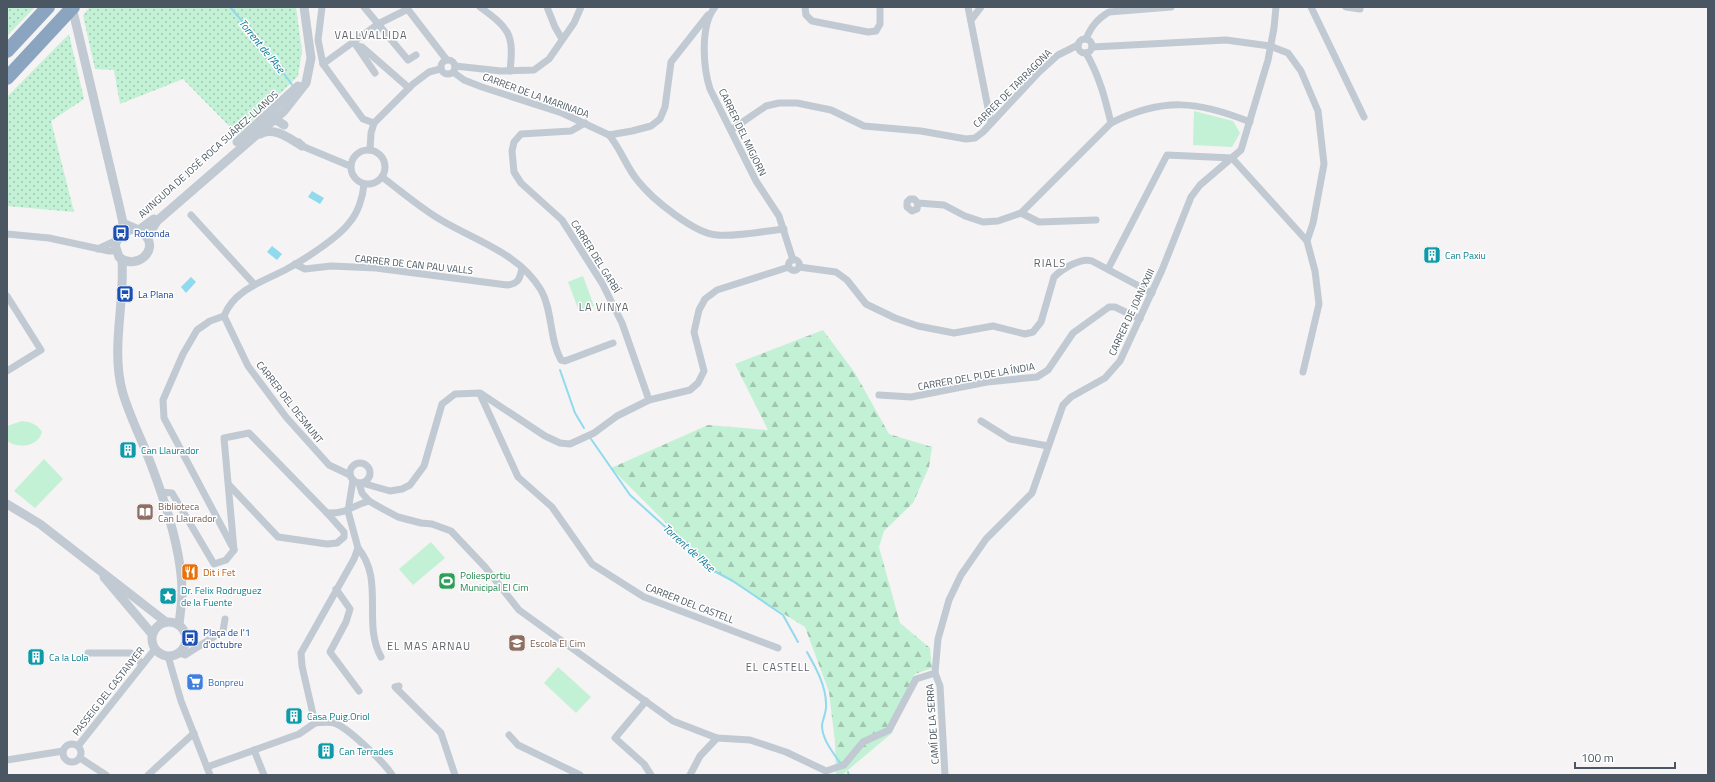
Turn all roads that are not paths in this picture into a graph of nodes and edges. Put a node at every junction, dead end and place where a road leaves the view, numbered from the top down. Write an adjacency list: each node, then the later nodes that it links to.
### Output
1 (48, 7): 29 (highway)
2 (72, 7): 41 (highway); 69 (street)
3 (304, 7): 39 (street)
4 (322, 7): 34 (street)
5 (364, 7): 22 (street)
6 (480, 7): 38 (street)
7 (547, 7): 23 (street)
8 (581, 7): 23 (street)
9 (715, 7): 20 (street)
10 (805, 7): 11 (street)
11 (880, 7)
12 (968, 7): 21 (street)
13 (981, 7): 21 (street)
14 (1171, 7): 24 (street)
15 (1276, 7): 27 (street, CARRER DE JOAN XXIII)
16 (1311, 7): 45 (street)
17 (1346, 7): 19 (street)
18 (407, 8): 22 (street); 32 (street)
19 (1360, 10)
20 (708, 15): 53 (street, CARRER DEL MIGJORN); 55 (street)
21 (971, 20): 50 (street)
22 (378, 24): 25 (street); 31 (street)
23 (562, 39): 38 (street)
24 (1086, 39): 26 (street); 28 (street)
25 (356, 44): 33 (street); 34 (street); 35 (street)
26 (1078, 45): 30 (street); 50 (street, CARRER DE TARRAGONA)
27 (1270, 46): 28 (street); 47 (street, CARRER DE JOAN XXIII); 76 (street)
28 (1092, 47): 30 (street)
29 (7, 51)
30 (1086, 53): 51 (street)
31 (416, 55)
32 (446, 59): 36 (street); 37 (street)
33 (378, 61): 35 (street); 42 (street)
34 (322, 64): 48 (street)
35 (370, 66): 40 (street)
36 (440, 69): 37 (street); 42 (street)
37 (454, 69): 38 (street); 49 (street, CARRER DE LA MARINADA)
38 (510, 70)
39 (309, 72): 43 (street, AVINGUDA DE JOSÉ ROCA SUÁREZ-LLANOS); 44 (street, AVINGUDA DE JOSÉ ROCA SUÁREZ-LLANOS)
40 (375, 73)
41 (7, 78)
42 (409, 88): 48 (street)
43 (295, 89): 46 (street); 59 (street, AVINGUDA DE JOSÉ ROCA SUÁREZ-LLANOS)
44 (284, 111): 46 (street, AVINGUDA DE JOSÉ ROCA SUÁREZ-LLANOS); 52 (street)
45 (1364, 117)
46 (272, 121): 52 (street); 54 (street); 57 (street, AVINGUDA DE JOSÉ ROCA SUÁREZ-LLANOS); 59 (street)
47 (1250, 122): 51 (street); 61 (street, CARRER DE JOAN XXIII)
48 (374, 123): 60 (street)
49 (585, 123): 55 (street, CARRER DE LA MARINADA); 98 (street, CARRER DEL GARBÍ)
50 (991, 123): 53 (street, CARRER DE TARRAGONA)
51 (1111, 123): 66 (street)
52 (284, 125): 56 (street)
53 (731, 130): 71 (street, CARRER DEL MIGJORN)
54 (278, 132): 57 (street); 58 (street)
55 (609, 135): 71 (street)
56 (293, 137): 58 (street)
57 (250, 139): 74 (street, AVINGUDA DE JOSÉ ROCA SUÁREZ-LLANOS)
58 (302, 146): 62 (street)
59 (232, 147): 70 (street, AVINGUDA DE JOSÉ ROCA SUÁREZ-LLANOS)
60 (370, 150): 62 (street); 63 (street)
61 (1232, 158): 76 (street); 86 (street); 89 (street, CARRER DE JOAN XXIII)
62 (350, 166): 64 (street)
63 (382, 177): 64 (street); 85 (street)
64 (364, 184): 82 (street)
65 (918, 203): 66 (street)
66 (1021, 213): 68 (street)
67 (191, 215): 88 (street)
68 (1096, 220)
69 (123, 223): 70 (street); 72 (street)
70 (136, 229): 72 (street); 74 (street)
71 (784, 229): 80 (street, CARRER DEL MIGJORN)
72 (121, 232): 75 (street)
73 (7, 234): 77 (street)
74 (147, 237): 81 (street)
75 (115, 241): 77 (street); 78 (street)
76 (1307, 241): 95 (street)
77 (98, 249): 78 (street)
78 (116, 251): 79 (street)
79 (122, 260): 81 (street); 87 (street)
80 (793, 260): 83 (street); 84 (street)
81 (132, 263): 87 (street)
82 (295, 264): 85 (street, CARRER DE CAN PAU VALLS); 88 (street)
83 (789, 267): 84 (street); 98 (street)
84 (799, 267): 86 (street)
85 (522, 268): 93 (street)
86 (1108, 269): 89 (street)
87 (124, 278): 108 (street)
88 (254, 284): 91 (street)
89 (1152, 293): 92 (street, CARRER DE JOAN XXIII)
90 (7, 296): 94 (street)
91 (224, 316): 102 (street, CARRER DEL DESMUNT); 115 (street)
92 (1140, 319): 97 (street, CARRER DEL PI DE LA ÍNDIA); 100 (street, CARRER DE JOAN XXIII)
93 (613, 343)
94 (7, 371)
95 (1304, 372)
96 (480, 393): 98 (street); 107 (street); 122 (street, CARRER DEL CASTELL)
97 (879, 395)
98 (649, 400)
99 (981, 421): 100 (street)
100 (1048, 446): 129 (street, CARRER DE JOAN XXIII)
101 (352, 467): 102 (street); 103 (street); 104 (street)
102 (339, 470): 104 (street)
103 (370, 475): 104 (street); 107 (street)
104 (356, 481): 106 (street); 109 (street); 112 (street)
105 (229, 484): 113 (street); 113 (street); 115 (street)
106 (372, 487): 107 (street); 109 (street)
107 (382, 489)
108 (161, 492): 115 (street); 120 (street)
109 (364, 495): 110 (street)
110 (369, 502): 112 (street); 132 (street)
111 (7, 504): 116 (street)
112 (348, 511): 113 (street); 114 (street)
113 (327, 513)
114 (358, 548): 117 (street); 127 (street)
115 (234, 550)
116 (90, 561): 119 (street); 121 (street)
117 (336, 589): 131 (street); 133 (street)
118 (225, 619): 125 (street)
119 (166, 622): 120 (street); 121 (street)
120 (179, 625): 125 (street)
121 (152, 634): 123 (street)
122 (778, 648)
123 (155, 649): 126 (street); 128 (street, PASSEIG DEL CASTANYER)
124 (88, 653): 128 (street)
125 (179, 653): 126 (street)
126 (168, 656): 134 (street)
127 (382, 657)
128 (142, 665): 137 (street, PASSEIG DEL CASTANYER)
129 (935, 673): 136 (street); 152 (street, CAMÍ DE LA SERRA)
130 (399, 686): 148 (street)
131 (359, 691)
132 (646, 701): 136 (street); 150 (street)
133 (315, 723): 138 (street); 147 (street)
134 (194, 732): 142 (street); 144 (street)
135 (510, 735): 149 (street)
136 (717, 738): 151 (street)
137 (78, 746): 139 (street); 140 (street)
138 (254, 750): 142 (street); 146 (street)
139 (63, 751): 140 (street); 141 (street)
140 (80, 758): 143 (street)
141 (7, 760)
142 (207, 767): 145 (street)
143 (106, 775)
144 (148, 775)
145 (210, 775)
146 (264, 775)
147 (392, 775)
148 (455, 775)
149 (580, 775)
150 (651, 775)
151 (690, 775)
152 (945, 775)

